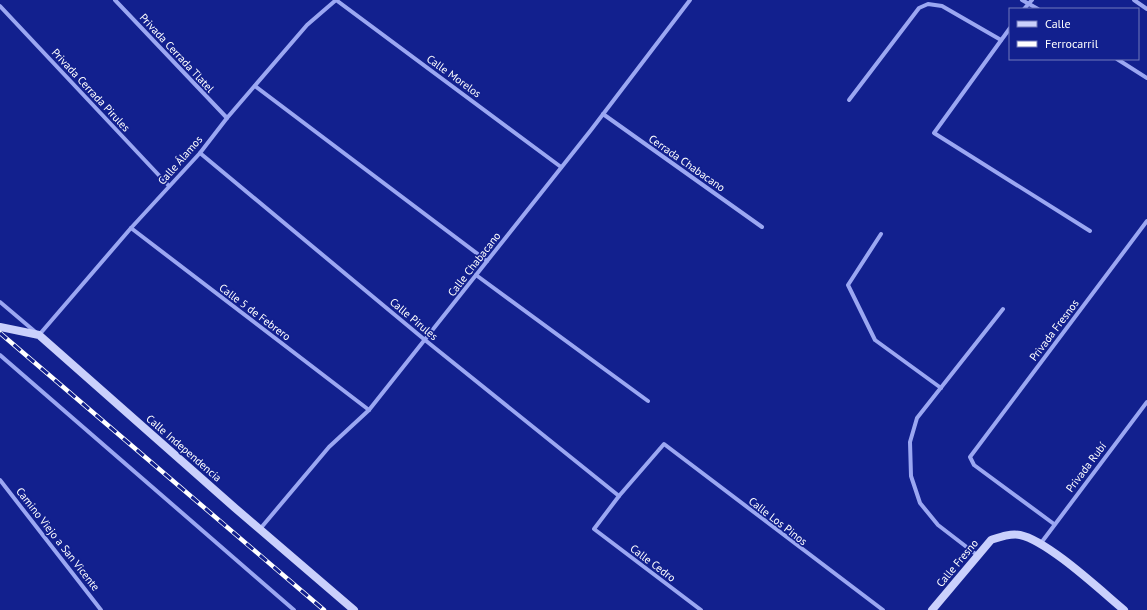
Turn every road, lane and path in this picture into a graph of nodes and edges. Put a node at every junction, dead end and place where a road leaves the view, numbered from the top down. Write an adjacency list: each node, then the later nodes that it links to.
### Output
1 (115, 0): 16 (street, Privada Cerrada Tlatel)
2 (336, 0): 13 (street, Calle Álamos); 18 (street, Calle Morelos)
3 (690, 0): 15 (street, Calle Chabacano)
4 (1022, 0): 6 (street)
5 (1134, 0): 8 (street)
6 (1030, 1)
7 (0, 6): 19 (street, Privada Cerrada Pirules)
8 (1147, 9)
9 (1009, 29): 10 (street)
10 (1001, 40): 14 (street); 23 (street)
11 (1119, 60): 12 (street)
12 (1147, 78)
13 (255, 86): 16 (street, Calle Álamos); 25 (street)
14 (849, 100)
15 (603, 114): 18 (street, Calle Chabacano); 21 (street, Cerrada Chabacano)
16 (227, 118): 17 (street, Calle Álamos)
17 (200, 153): 19 (street, Calle Álamos); 31 (street, Calle Pirules)
18 (562, 166): 25 (street, Calle Chabacano)
19 (169, 186): 22 (street, Calle Álamos)
20 (1147, 221): 39 (street, Privada Fresnos)
21 (762, 227)
22 (130, 228): 30 (street, Calle Álamos); 36 (street, Calle 5 de Febrero)
23 (1090, 231)
24 (881, 234): 33 (street)
25 (487, 261): 26 (street, Calle Chabacano)
26 (476, 275): 31 (street, Calle Chabacano); 34 (street)
27 (0, 302): 30 (street, Calle Independencia)
28 (1003, 309): 33 (street)
29 (0, 327): 30 (main road)
30 (39, 335): 40 (main road, Calle Independencia)
31 (425, 340): 36 (street, Calle Chabacano); 38 (street, Calle Pirules)
32 (0, 355): 44 (street)
33 (941, 388): 42 (street)
34 (648, 401)
35 (1147, 402): 39 (street, Privada Rubí)
36 (370, 410): 40 (street, Calle Chabacano)
37 (0, 480): 43 (street, Camino Viejo a San Vicente)
38 (619, 496): 46 (street, Calle Cedro); 47 (street, Calle Los Pinos)
39 (1054, 524): 41 (street, Privada Rubí)
40 (260, 529): 45 (main road, Calle Independencia)
41 (1041, 543): 42 (main road, Calle Fresno); 49 (main road)
42 (978, 555): 48 (main road, Calle Fresno)
43 (101, 610)
44 (294, 610)
45 (354, 610)
46 (701, 610)
47 (883, 610)
48 (932, 610)
49 (1124, 610)

